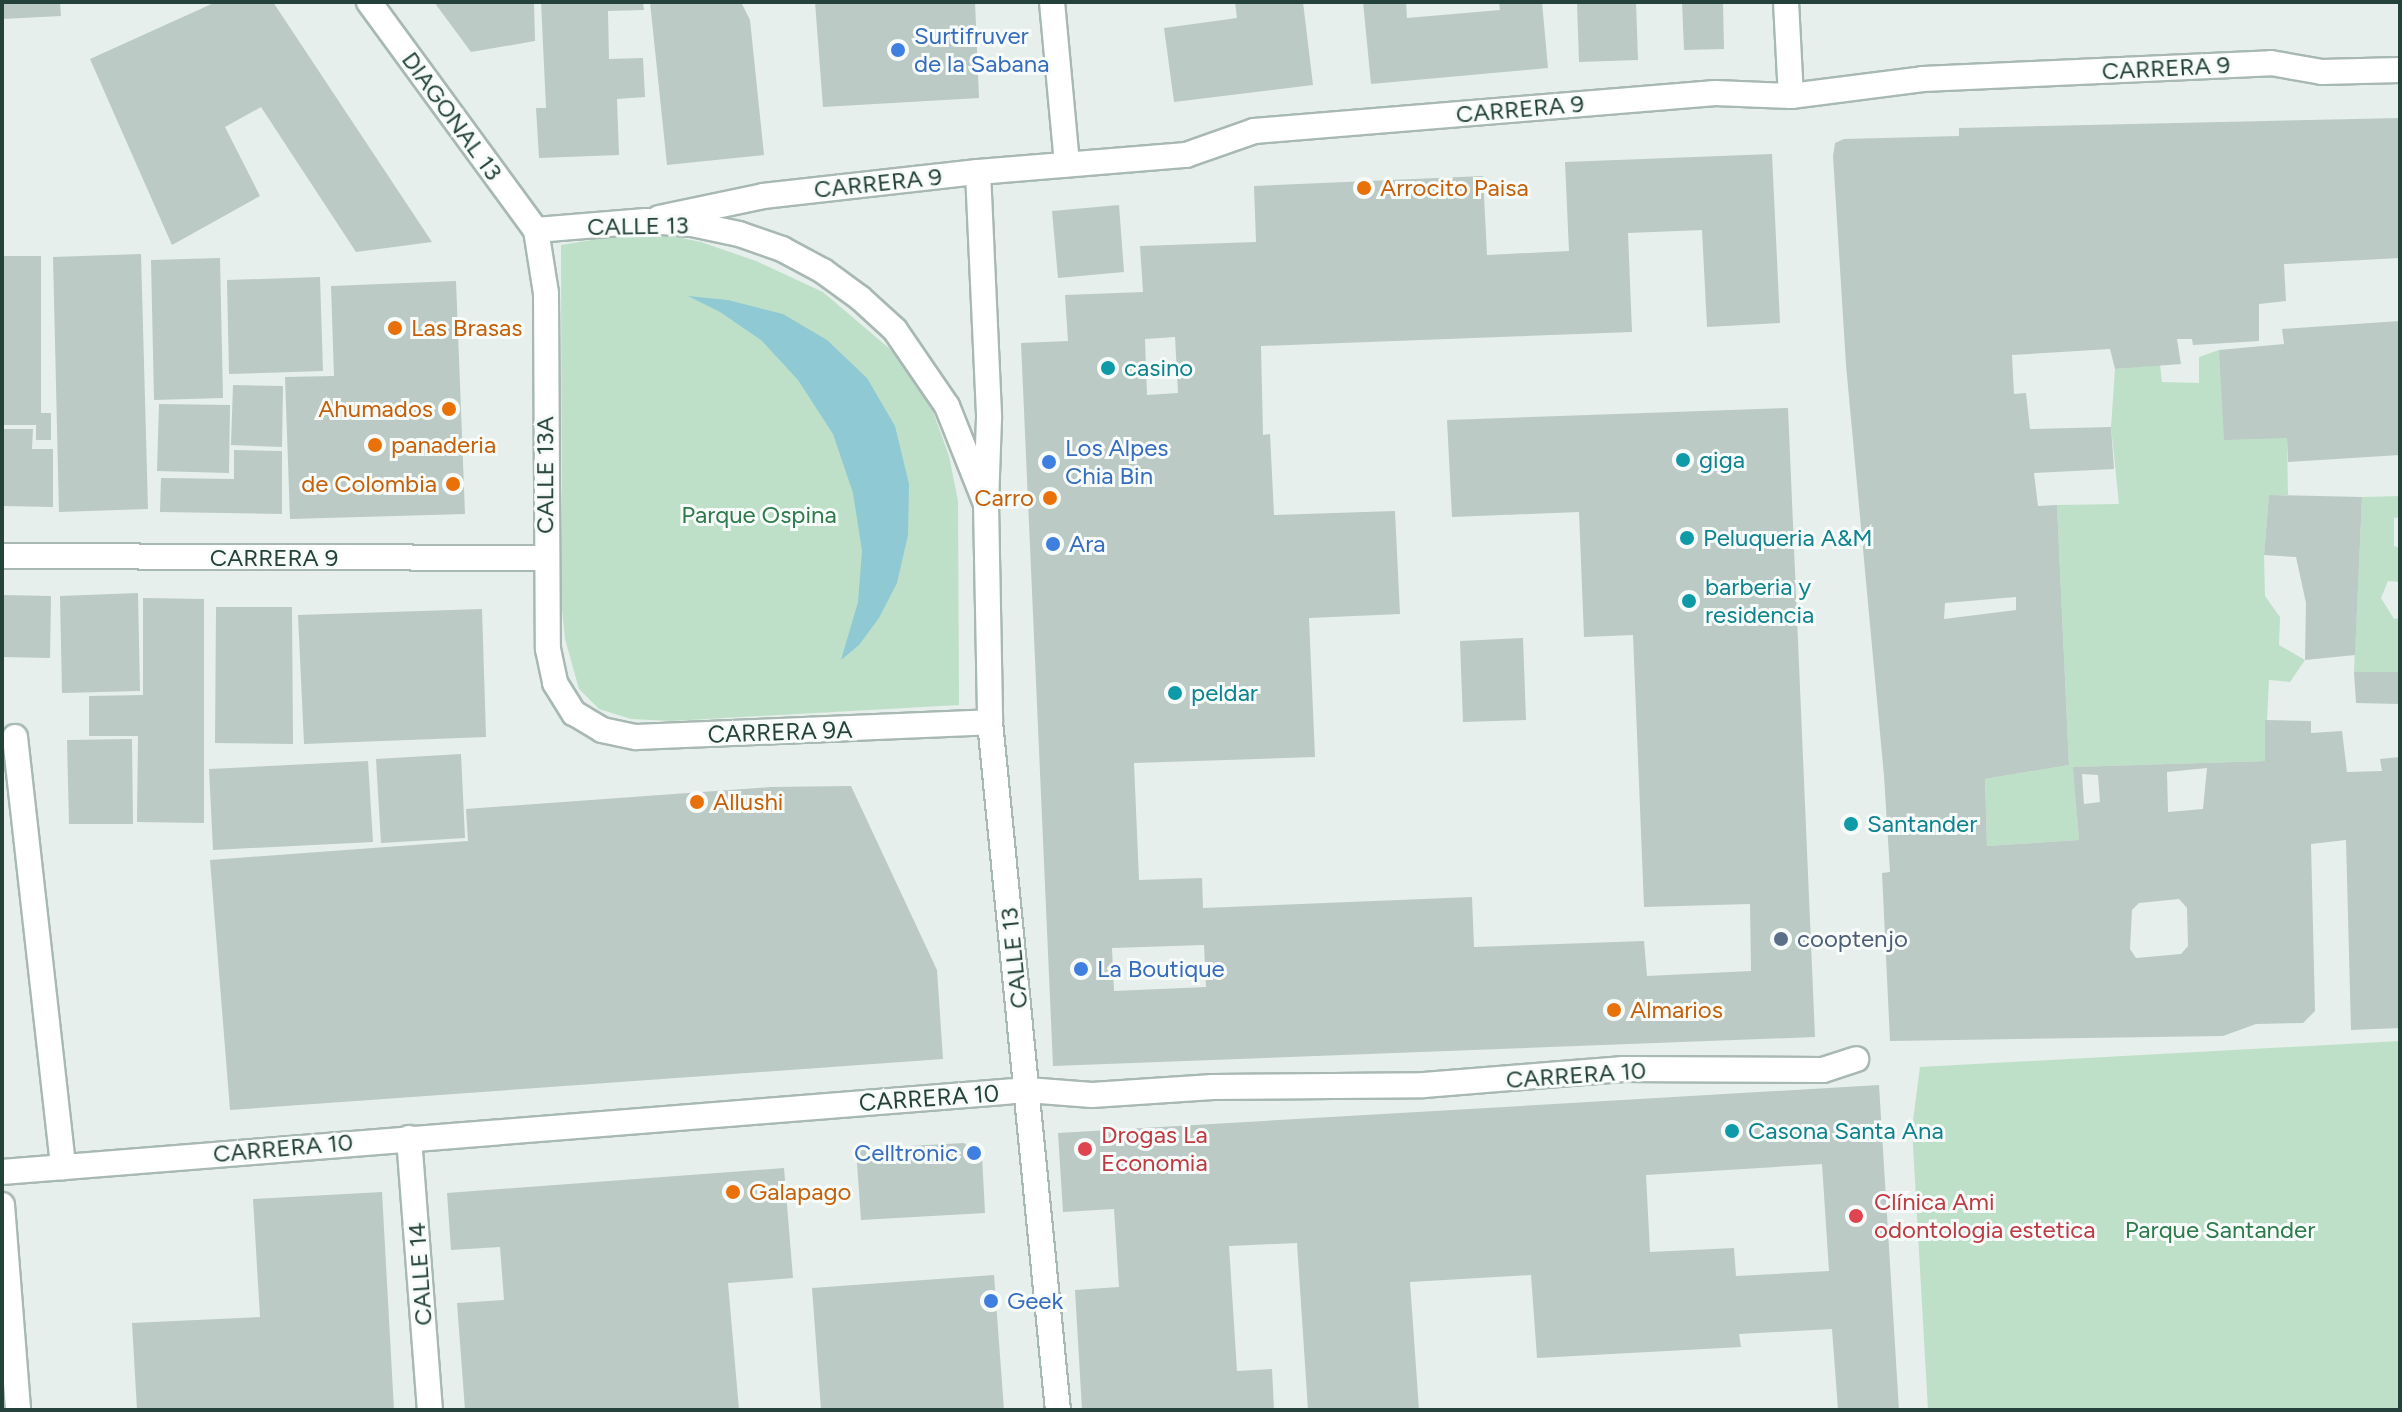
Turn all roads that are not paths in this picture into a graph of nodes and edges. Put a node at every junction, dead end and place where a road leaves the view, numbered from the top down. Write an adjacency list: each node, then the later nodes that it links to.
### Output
1 (369, 2): 9 (street, DIAGONAL 13)
2 (1052, 2): 6 (street)
3 (1786, 2): 5 (street)
4 (2400, 70): 5 (street, CARRERA 9)
5 (1791, 96): 6 (street, CARRERA 9)
6 (1067, 164): 7 (street, CARRERA 9)
7 (978, 172): 8 (street, CARRERA 9); 10 (street, CALLE 13)
8 (646, 221): 9 (street, CALLE 13); 10 (street, CALLE 13)
9 (536, 230): 12 (street, CALLE 13A)
10 (986, 504): 14 (street, CALLE 13)
11 (2, 556): 12 (street, CARRERA 9)
12 (545, 558): 13 (street, CALLE 13A)
13 (574, 713): 14 (street, CARRERA 9A)
14 (990, 722): 17 (street, CALLE 13)
15 (15, 737): 19 (street)
16 (1856, 1059): 17 (street, CARRERA 10)
17 (1027, 1090): 18 (street, CARRERA 10); 24 (street, CALLE 13)
18 (409, 1138): 19 (street, CARRERA 10); 23 (street, CALLE 14)
19 (63, 1167): 20 (street, CARRERA 10)
20 (2, 1172)
21 (2, 1205): 22 (street)
22 (18, 1410)
23 (430, 1410)
24 (1058, 1410)

